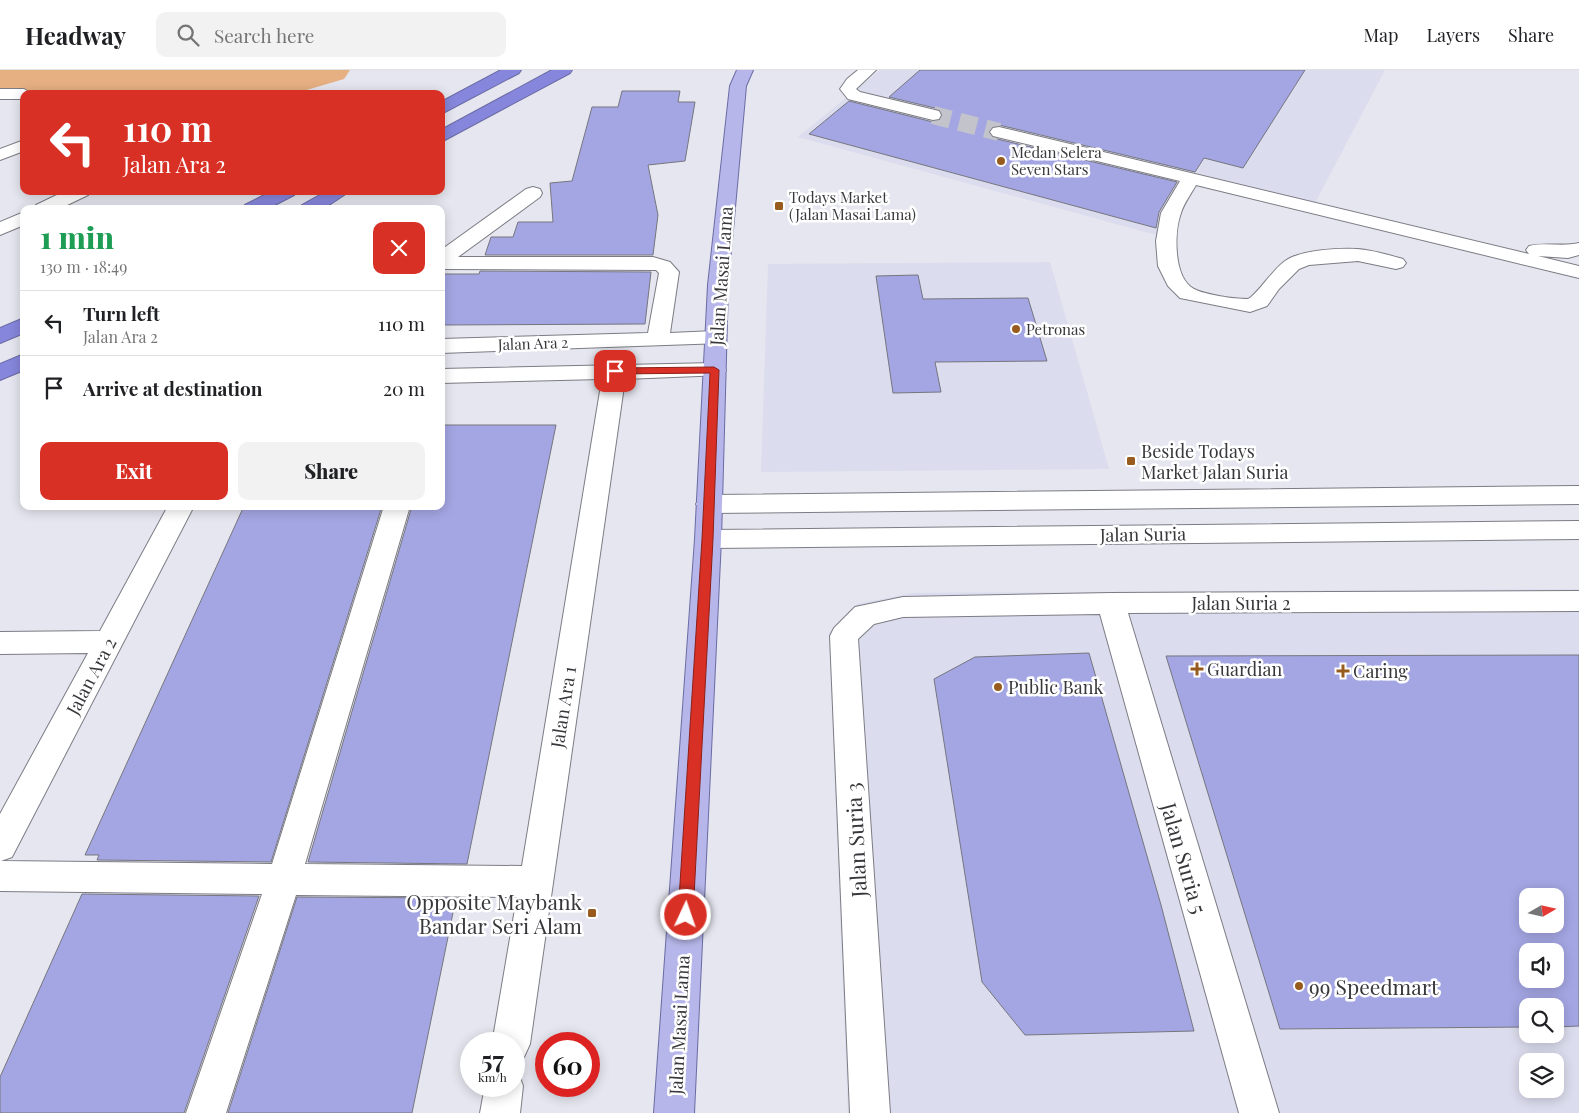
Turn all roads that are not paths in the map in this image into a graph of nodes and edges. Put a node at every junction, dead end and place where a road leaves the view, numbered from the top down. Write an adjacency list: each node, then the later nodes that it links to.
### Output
1 (513, 70): 9 (highway)
2 (564, 70): 12 (highway)
3 (745, 70): 33 (main road, Jalan Masai Lama)
4 (868, 70): 10 (street)
5 (0, 94): 6 (street)
6 (20, 94)
7 (20, 94): 8 (street)
8 (0, 101)
9 (445, 107)
10 (933, 115)
11 (999, 132): 15 (street)
12 (445, 135)
13 (20, 146): 14 (street)
14 (0, 154)
15 (1190, 179): 25 (street); 29 (street)
16 (533, 193): 27 (street)
17 (73, 195): 20 (street)
18 (279, 195): 21 (highway)
19 (334, 195): 22 (highway)
20 (51, 205)
21 (260, 205)
22 (316, 205)
23 (20, 220): 24 (street)
24 (0, 228)
25 (1488, 249): 26 (street); 30 (street)
26 (1579, 249)
27 (445, 258)
28 (445, 261): 34 (street)
29 (1396, 263)
30 (1579, 272)
31 (20, 326): 32 (highway)
32 (0, 336)
33 (715, 338): 34 (street, Jalan Ara 2); 37 (main road, Jalan Masai Lama)
34 (658, 339): 35 (street, Jalan Ara 2)
35 (445, 346)
36 (20, 363): 39 (highway)
37 (714, 370): 38 (street, Jalan Ara 2); 42 (main road, Jalan Masai Lama)
38 (615, 371): 40 (street, Jalan Ara 2); 55 (street, Jalan Ara 1)
39 (0, 373)
40 (445, 376)
41 (1579, 496): 42 (street, Jalan Suria)
42 (709, 504): 46 (main road, Jalan Masai Lama)
43 (179, 510): 50 (street, Jalan Ara 2)
44 (397, 510): 54 (street)
45 (1579, 530): 46 (street, Jalan Suria)
46 (708, 539): 60 (main road, Jalan Masai Lama)
47 (1579, 601): 48 (street, Jalan Suria 2)
48 (1111, 603): 49 (street, Jalan Suria 2); 62 (street, Jalan Suria 5)
49 (903, 608): 61 (street, Jalan Suria 3)
50 (109, 642): 51 (street); 52 (street, Jalan Ara 2)
51 (0, 643)
52 (0, 846)
53 (0, 876): 54 (street)
54 (284, 879): 55 (street); 58 (street)
55 (536, 882): 56 (street, Jalan Ara 1)
56 (513, 1032)
57 (502, 1097): 59 (street)
58 (206, 1113)
59 (500, 1113)
60 (674, 1113)
61 (870, 1113)
62 (1259, 1113)

